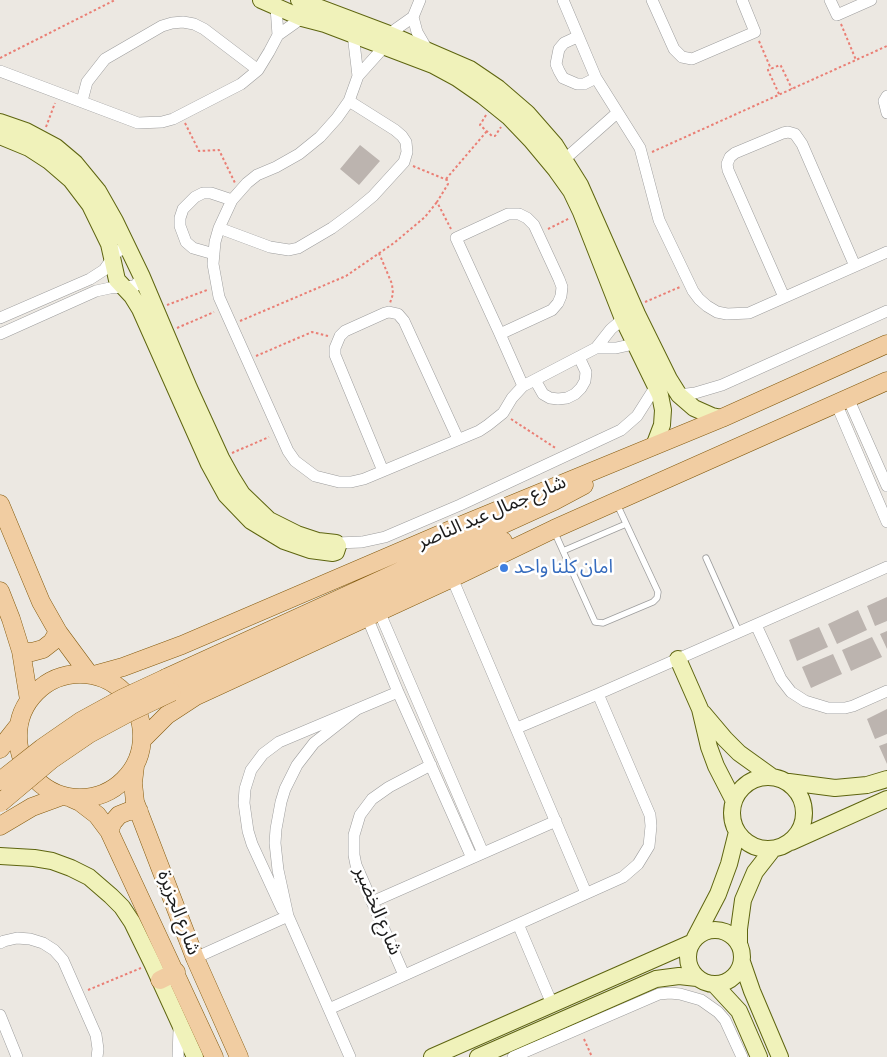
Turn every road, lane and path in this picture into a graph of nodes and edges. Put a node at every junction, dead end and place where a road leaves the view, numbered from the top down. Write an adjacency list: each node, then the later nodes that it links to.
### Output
1 (115, 0): 21 (path)
2 (299, 0): 13 (street)
3 (420, 0): 11 (street)
4 (563, 0): 17 (street)
5 (652, 0): 14 (street)
6 (742, 0): 14 (street)
7 (830, 0): 10 (street)
8 (871, 0): 10 (street)
9 (271, 2): 12 (street); 16 (street)
10 (837, 15): 22 (path)
11 (412, 17): 18 (street); 20 (street)
12 (302, 18): 13 (street); 16 (street)
13 (327, 18): 15 (street); 18 (street)
14 (755, 32): 23 (path)
15 (353, 34): 18 (street); 26 (street)
16 (278, 35): 24 (street)
17 (577, 37): 27 (street); 27 (street)
18 (386, 41): 20 (street); 26 (street); 34 (street)
19 (887, 46): 22 (path)
20 (428, 51): 44 (street)
21 (0, 58)
22 (856, 60): 28 (path)
23 (771, 69): 28 (path); 30 (path)
24 (258, 70): 32 (street); 37 (street)
25 (0, 71): 29 (street)
26 (358, 76): 33 (street)
27 (596, 78): 35 (street)
28 (792, 89): 30 (path)
29 (59, 92): 32 (street); 42 (path)
30 (779, 94): 43 (path)
31 (887, 96): 36 (street)
32 (82, 101): 37 (street)
33 (349, 102): 45 (street); 48 (street)
34 (494, 105): 38 (street); 40 (path)
35 (617, 113): 43 (street); 44 (street)
36 (887, 113)
37 (180, 115): 48 (path)
38 (509, 117): 40 (path); 47 (street)
39 (0, 122): 42 (street)
40 (486, 131): 46 (path)
41 (0, 136): 58 (street)
42 (42, 139): 54 (street)
43 (644, 156): 61 (street)
44 (565, 159): 47 (street)
45 (404, 162): 46 (path); 51 (street)
46 (446, 179): 49 (path)
47 (575, 188): 50 (street); 69 (street)
48 (236, 196): 51 (street); 57 (street)
49 (437, 202): 53 (path); 56 (path)
50 (581, 212): 52 (path); 69 (street)
51 (219, 228): 57 (street)
52 (539, 233): 53 (street); 74 (street)
53 (456, 238): 74 (street)
54 (129, 250): 58 (street); 60 (street)
55 (887, 252): 59 (street)
56 (379, 253): 68 (path); 71 (path)
57 (214, 254): 62 (street)
58 (112, 258): 63 (street); 70 (street)
59 (855, 266): 64 (street); 64 (street)
60 (142, 277): 63 (street); 66 (street)
61 (689, 283): 64 (street); 69 (path)
62 (216, 286): 65 (street); 66 (path)
63 (123, 287): 73 (street); 102 (street)
64 (784, 297)
65 (223, 308): 71 (street); 72 (path)
66 (155, 310): 72 (street)
67 (887, 311): 85 (street)
68 (385, 313): 75 (street); 90 (street)
69 (632, 313): 76 (street); 78 (street); 83 (street)
70 (0, 318)
71 (231, 325): 80 (street)
72 (166, 333): 93 (street)
73 (0, 334)
74 (500, 334): 84 (street)
75 (336, 342): 80 (path); 95 (street)
76 (634, 344): 78 (street); 83 (street)
77 (887, 344): 88 (main road, شارع جمال عبد الناصر)
78 (596, 348): 79 (street)
79 (579, 357): 81 (street); 81 (street)
80 (247, 360): 89 (street)
81 (535, 380): 84 (street)
82 (887, 381): 86 (main road, شارع جمال عبد الناصر)
83 (662, 382): 85 (street); 91 (street); 92 (street)
84 (523, 386): 87 (street)
85 (679, 395): 88 (street)
86 (842, 401): 96 (street); 97 (main road, شارع جمال عبد الناصر); 99 (street)
87 (503, 413): 90 (street); 92 (path)
88 (722, 418): 91 (main road, شارع جمال عبد الناصر)
89 (279, 432): 93 (path); 95 (street)
90 (458, 440): 95 (street)
91 (654, 446): 94 (main road, شارع جمال عبد الناصر)
92 (567, 456): 102 (street)
93 (221, 458): 102 (street)
94 (614, 462): 113 (main road, شارع جمال عبد الناصر); 118 (main road)
95 (383, 470)
96 (886, 481)
97 (616, 502): 100 (lane); 101 (main road, شارع جمال عبد الناصر)
98 (0, 504): 110 (main road)
99 (887, 522)
100 (626, 524): 103 (lane); 103 (lane)
101 (554, 529): 103 (lane); 106 (main road, شارع جمال عبد الناصر); 118 (main road)
102 (336, 543)
103 (563, 552)
104 (706, 558): 111 (lane)
105 (887, 567): 109 (street)
106 (452, 578): 108 (main road, شارع جمال عبد الناصر); 124 (street)
107 (0, 591): 112 (main road)
108 (373, 614): 117 (street); 118 (main road, شارع جمال عبد الناصر); 145 (street)
109 (756, 625): 111 (street); 116 (street)
110 (58, 632): 112 (main road); 115 (main road)
111 (739, 632): 114 (street)
112 (21, 651): 120 (main road)
113 (153, 657): 115 (main road, شارع جمال عبد الناصر); 118 (main road)
114 (678, 659): 119 (street); 121 (street)
115 (92, 675): 120 (main road); 125 (main road)
116 (887, 691)
117 (398, 692): 122 (street); 128 (street)
118 (172, 693): 125 (main road, شارع جمال عبد الناصر); 131 (main road, bridge); 136 (main road, bridge)
119 (598, 694): 124 (street); 148 (street)
120 (29, 700): 123 (main road)
121 (700, 709): 129 (street); 137 (street)
122 (356, 710): 150 (street); 150 (street)
123 (18, 726): 126 (main road); 134 (main road)
124 (517, 728): 139 (street)
125 (142, 740): 127 (main road)
126 (0, 749)
127 (135, 765): 134 (main road); 138 (main road, شارع الجزيرة)
128 (431, 765): 147 (street); 149 (street, شارع الخضير)
129 (771, 776): 132 (street); 137 (street)
130 (887, 779): 132 (street)
131 (0, 782)
132 (788, 782): 143 (street)
133 (0, 794): 140 (main road)
134 (66, 796): 140 (main road); 141 (main road, شارع الجزيرة)
135 (887, 799): 143 (street)
136 (0, 802)
137 (734, 802): 142 (street)
138 (138, 811): 141 (main road); 155 (main road, شارع الجزيرة)
139 (556, 820): 145 (street); 148 (street)
140 (4, 824)
141 (109, 831): 158 (main road, شارع الجزيرة)
142 (737, 832): 144 (street); 152 (street)
143 (789, 843): 144 (street)
144 (773, 849): 154 (street)
145 (483, 853): 147 (street)
146 (0, 856): 157 (street)
147 (472, 858): 149 (street)
148 (586, 893): 151 (street)
149 (372, 902): 159 (street, شارع الخضير)
150 (288, 916): 155 (street); 165 (street)
151 (518, 924): 159 (street); 164 (street)
152 (693, 941): 154 (street); 160 (street); 164 (street)
153 (0, 943): 163 (street)
154 (739, 944): 156 (street)
155 (195, 958): 175 (main road, شارع الجزيرة)
156 (742, 962): 162 (street); 183 (street)
157 (152, 963): 161 (street); 163 (path)
158 (176, 972): 161 (main road); 174 (main road, شارع الجزيرة)
159 (404, 975): 165 (street)
160 (697, 978): 162 (street); 169 (street)
161 (160, 980): 167 (street)
162 (714, 985): 182 (street)
163 (78, 994): 171 (street)
164 (552, 1004): 177 (street)
165 (329, 1009): 176 (street)
166 (0, 1015): 170 (street)
167 (179, 1022): 172 (street); 173 (street)
168 (579, 1028): 169 (street); 180 (path); 181 (street)
169 (527, 1048): 178 (street); 179 (street)
170 (17, 1057)
171 (97, 1057)
172 (178, 1057)
173 (195, 1057)
174 (214, 1057)
175 (239, 1057)
176 (350, 1057)
177 (432, 1057)
178 (478, 1057)
179 (513, 1057)
180 (592, 1057)
181 (742, 1057)
182 (759, 1057)
183 (780, 1057)

